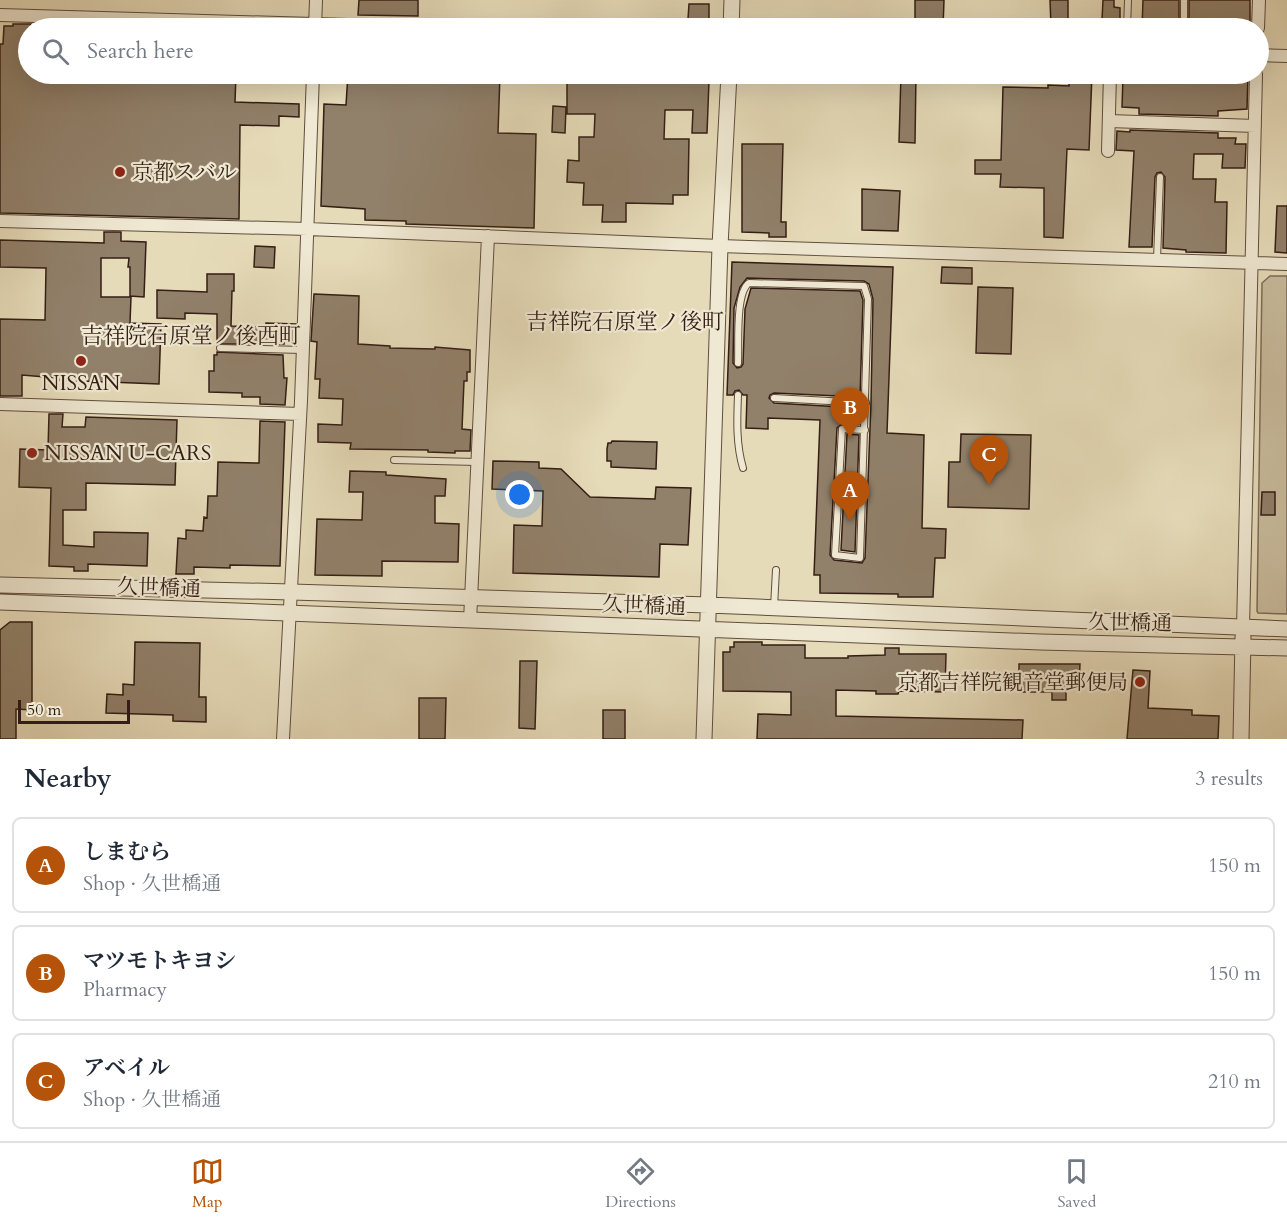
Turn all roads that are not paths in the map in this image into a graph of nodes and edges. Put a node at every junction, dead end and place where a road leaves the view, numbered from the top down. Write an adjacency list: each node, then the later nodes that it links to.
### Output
1 (316, 0): 8 (street)
2 (732, 0): 9 (street)
3 (1128, 0): 10 (lane)
4 (1184, 0): 11 (lane)
5 (1259, 0): 12 (street)
6 (0, 15): 7 (street)
7 (86, 18)
8 (315, 18)
9 (731, 18)
10 (1127, 18)
11 (1184, 18)
12 (1258, 18)
13 (1269, 55): 14 (street)
14 (1287, 56)
15 (314, 84): 24 (street)
16 (728, 84): 26 (street)
17 (1110, 84): 19 (street)
18 (1256, 84): 20 (street)
19 (1108, 121): 20 (street); 21 (street)
20 (1255, 126): 28 (street)
21 (1108, 151)
22 (1160, 177): 27 (lane)
23 (0, 221): 24 (street)
24 (308, 229): 25 (street); 31 (street)
25 (488, 237): 26 (street); 40 (street)
26 (720, 246): 27 (street); 47 (street)
27 (1157, 260): 28 (street)
28 (1251, 262): 29 (street); 51 (street)
29 (1287, 264)
30 (220, 348): 31 (lane)
31 (303, 350): 37 (street)
32 (738, 363): 35 (lane)
33 (738, 395): 41 (lane)
34 (774, 398): 35 (lane)
35 (866, 403): 38 (lane)
36 (0, 404): 37 (street)
37 (300, 414): 44 (street)
38 (865, 430): 38 (lane)
39 (394, 460): 40 (lane)
40 (477, 462): 45 (street)
41 (743, 468)
42 (776, 570): 48 (lane)
43 (0, 585): 44 (street, 久世橋通)
44 (292, 592): 45 (street, 久世橋通); 49 (street)
45 (472, 597): 47 (street, 久世橋通); 50 (street)
46 (0, 602): 49 (street, 久世橋通)
47 (708, 605): 48 (street, 久世橋通); 53 (street)
48 (774, 608): 51 (street, 久世橋通)
49 (290, 614): 50 (street, 久世橋通); 56 (street)
50 (470, 621): 53 (street, 久世橋通)
51 (1243, 628): 52 (street, 久世橋通); 54 (street)
52 (1287, 629)
53 (707, 630): 54 (street, 久世橋通); 57 (street)
54 (1243, 646): 55 (street, 久世橋通); 58 (street)
55 (1287, 648)
56 (283, 739)
57 (704, 739)
58 (1241, 739)

